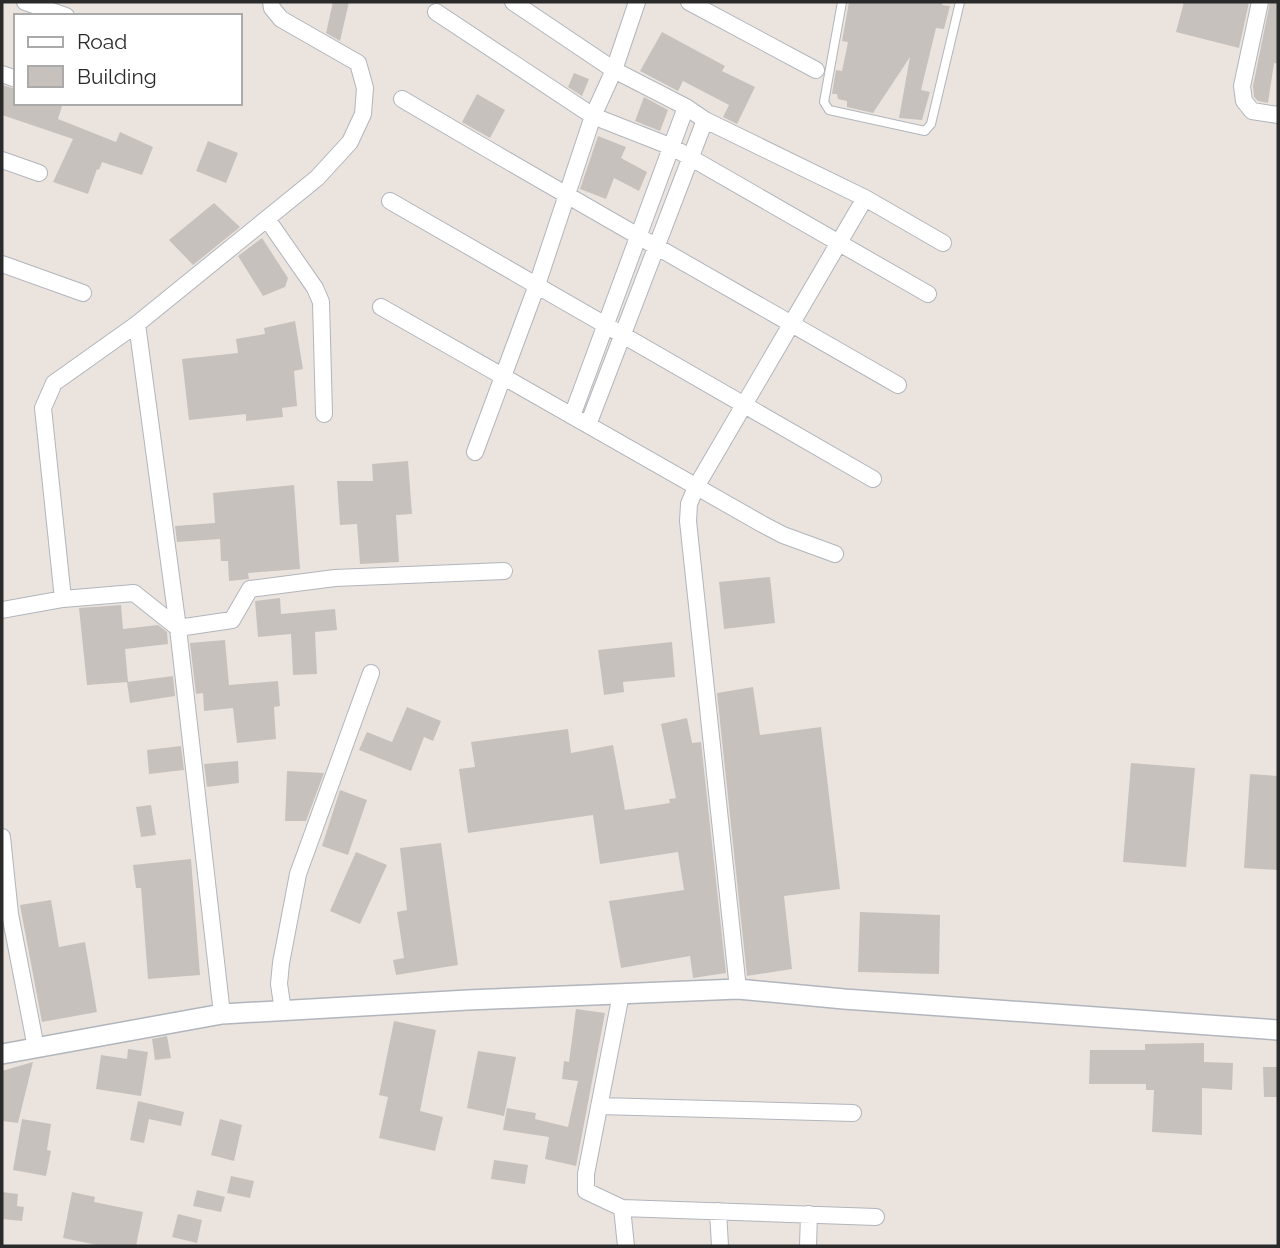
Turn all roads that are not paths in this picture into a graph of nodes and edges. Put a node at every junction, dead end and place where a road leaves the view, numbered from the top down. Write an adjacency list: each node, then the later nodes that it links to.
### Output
1 (25, 2): 10 (street)
2 (271, 2): 25 (street)
3 (513, 2): 11 (street)
4 (637, 2): 11 (street)
5 (689, 2): 12 (street)
6 (842, 2): 7 (lane)
7 (960, 2)
8 (1260, 2): 15 (street)
9 (436, 12): 16 (street)
10 (60, 14)
11 (614, 70): 14 (street); 16 (street)
12 (816, 70)
13 (402, 99): 22 (street)
14 (685, 107): 17 (street); 18 (street)
15 (1278, 115)
16 (593, 116): 18 (street); 22 (street)
17 (705, 120): 19 (street); 23 (street)
18 (672, 147): 19 (street); 26 (street)
19 (690, 157): 27 (street); 29 (street)
20 (2, 160): 21 (street)
21 (39, 173)
22 (566, 196): 26 (street); 31 (street)
23 (865, 198): 27 (street); 28 (street)
24 (390, 201): 31 (street)
25 (267, 219): 35 (street); 42 (street)
26 (639, 235): 29 (street); 37 (street)
27 (839, 243): 33 (street); 36 (street)
28 (943, 243)
29 (656, 246): 36 (street); 38 (street)
30 (2, 264): 32 (street)
31 (537, 285): 37 (street); 39 (street)
32 (83, 293)
33 (928, 294)
34 (381, 307): 39 (street)
35 (137, 324): 50 (street); 52 (street)
36 (791, 324): 40 (street); 41 (street)
37 (606, 325): 38 (street); 43 (street)
38 (622, 334): 41 (street); 44 (street)
39 (503, 376): 43 (street); 45 (street)
40 (898, 385)
41 (744, 405): 46 (street); 47 (street)
42 (324, 414)
43 (572, 416): 44 (street)
44 (588, 425): 47 (street)
45 (475, 452)
46 (873, 479)
47 (696, 487): 48 (street); 56 (street)
48 (835, 554)
49 (504, 571): 52 (street)
50 (63, 599): 51 (street); 52 (street)
51 (2, 610)
52 (178, 628): 59 (street)
53 (371, 673): 58 (street)
54 (2, 837): 55 (street)
55 (6, 915): 61 (street)
56 (738, 989): 57 (street); 60 (street)
57 (621, 994): 58 (street); 63 (street)
58 (283, 1011): 59 (street)
59 (222, 1014): 61 (street)
60 (1278, 1030)
61 (36, 1048): 62 (street)
62 (2, 1054)
63 (599, 1106): 64 (street); 65 (street)
64 (853, 1113)
65 (622, 1208): 66 (street); 69 (street)
66 (718, 1211): 67 (street); 70 (street)
67 (809, 1214): 68 (street); 71 (street)
68 (876, 1217)
69 (626, 1246)
70 (720, 1246)
71 (808, 1246)

